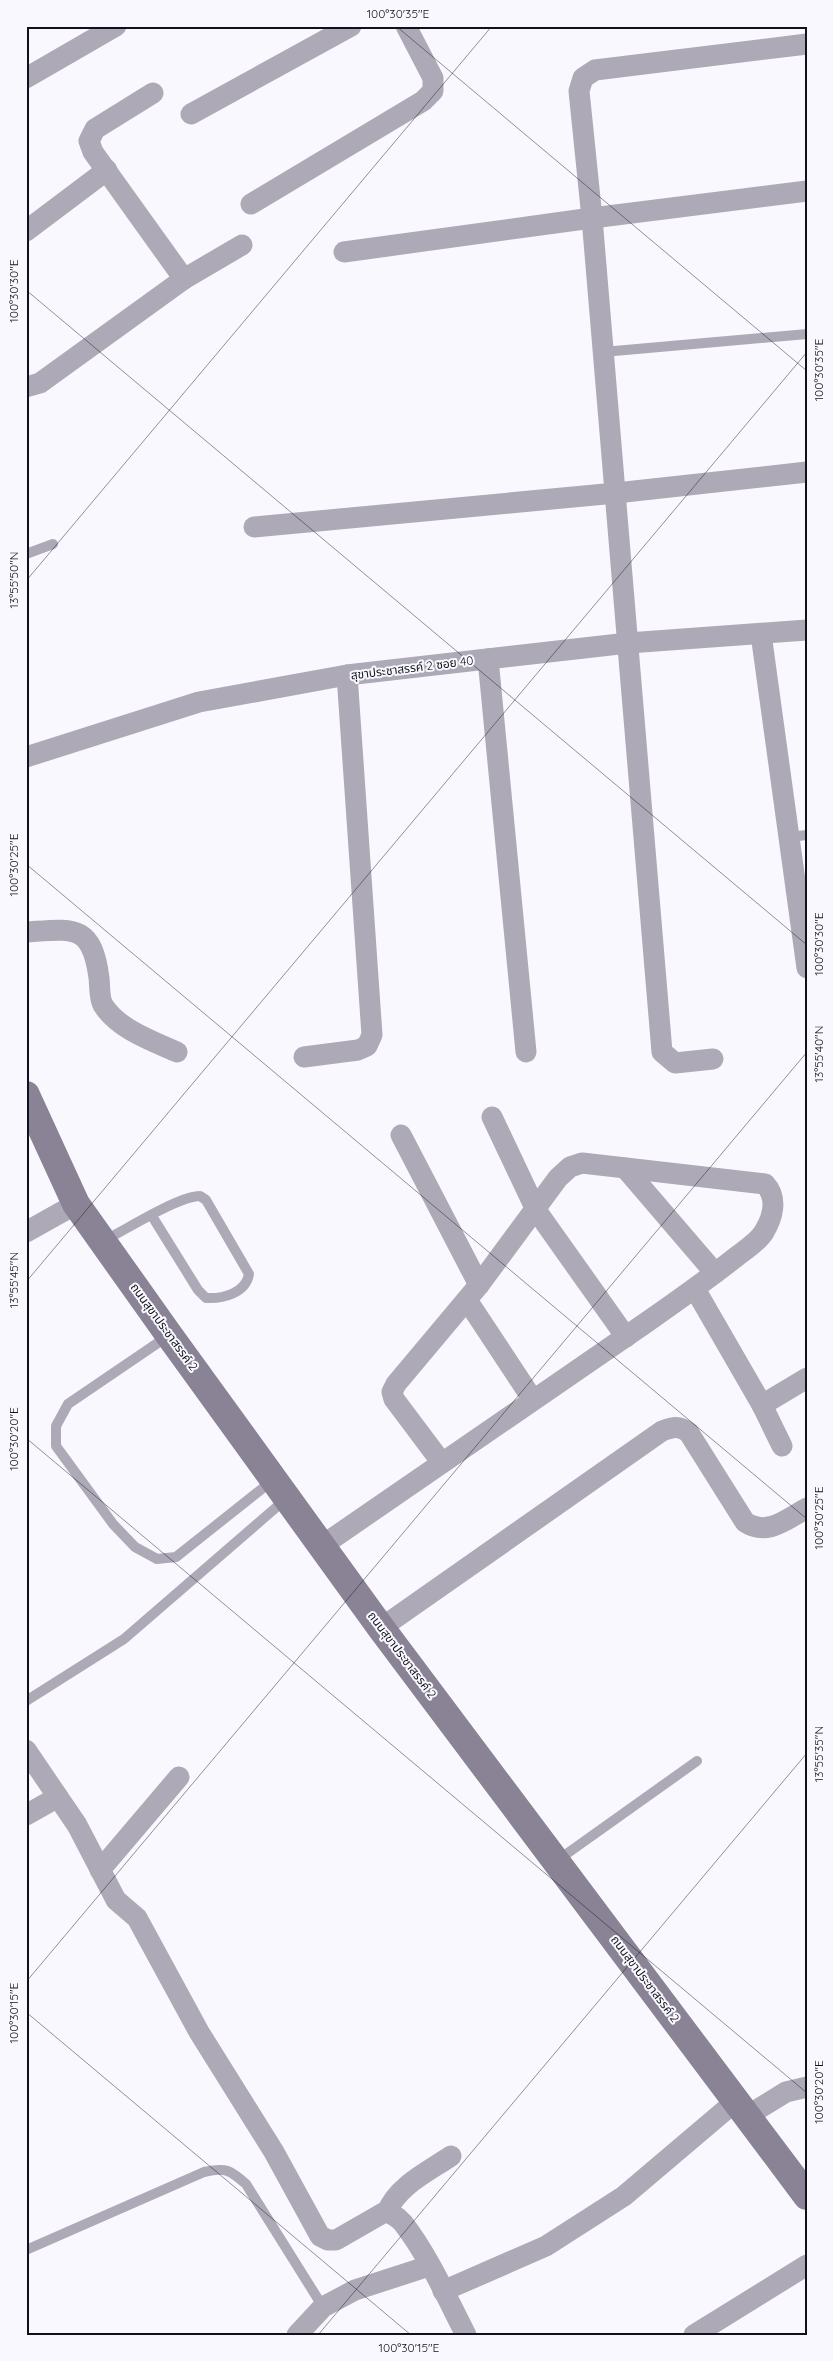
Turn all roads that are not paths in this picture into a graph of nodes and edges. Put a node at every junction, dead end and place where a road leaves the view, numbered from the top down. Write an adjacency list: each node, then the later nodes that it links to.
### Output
1 (116, 26): 5 (street)
2 (351, 26): 7 (street)
3 (406, 26): 10 (street)
4 (807, 44): 11 (street)
5 (26, 78)
6 (153, 93): 8 (street)
7 (191, 114)
8 (107, 170): 12 (street); 15 (street)
9 (807, 191): 11 (street)
10 (252, 204)
11 (592, 218): 14 (street); 17 (street)
12 (26, 231)
13 (242, 245): 15 (street)
14 (344, 252)
15 (184, 279): 18 (street)
16 (807, 334): 17 (lane)
17 (604, 352): 20 (street)
18 (26, 387)
19 (807, 472): 20 (street)
20 (616, 494): 21 (street); 26 (street)
21 (254, 527)
22 (53, 544): 23 (lane)
23 (26, 554)
24 (807, 630): 25 (street, สุขาประชาสรรค์ 2 ซอย 40)
25 (761, 634): 26 (street, สุขาประชาสรรค์ 2 ซอย 40); 30 (street)
26 (628, 643): 27 (street, สุขาประชาสรรค์ 2 ซอย 40); 36 (street)
27 (488, 659): 28 (street, สุขาประชาสรรค์ 2 ซอย 40); 34 (street)
28 (347, 675): 29 (street, สุขาประชาสรรค์ 2 ซอย 40); 35 (street)
29 (26, 757)
30 (798, 836): 32 (street)
31 (26, 932): 33 (street)
32 (807, 968)
33 (178, 1052)
34 (526, 1052)
35 (304, 1058)
36 (713, 1059)
37 (26, 1095): 41 (street, ถนนสุขาประชาสรรค์ 2)
38 (492, 1117): 42 (street)
39 (401, 1135): 48 (street)
40 (625, 1168): 42 (street); 46 (street); 46 (street)
41 (76, 1204): 44 (street); 45 (street, ถนนสุขาประชาสรรค์ 2)
42 (536, 1210): 48 (street); 50 (street)
43 (152, 1216): 43 (lane); 45 (lane)
44 (26, 1232)
45 (103, 1242): 49 (street, ถนนสุขาประชาสรรค์ 2)
46 (716, 1273): 47 (street)
47 (695, 1289): 50 (street); 53 (street)
48 (473, 1292): 52 (street); 55 (street)
49 (169, 1335): 56 (street, ถนนสุขาประชาสรรค์ 2); 56 (lane)
50 (626, 1336): 52 (street)
51 (807, 1378): 53 (street)
52 (534, 1400): 55 (street)
53 (762, 1405): 54 (street)
54 (782, 1446)
55 (442, 1463): 58 (street)
56 (281, 1488): 58 (street, ถนนสุขาประชาสรรค์ 2); 60 (lane)
57 (807, 1508): 59 (street)
58 (322, 1545): 59 (street, ถนนสุขาประชาสรรค์ 2)
59 (381, 1628): 66 (street, ถนนสุขาประชาสรรค์ 2)
60 (26, 1701)
61 (26, 1750): 64 (street)
62 (697, 1760): 66 (lane)
63 (179, 1777): 67 (street)
64 (58, 1797): 65 (street); 67 (street)
65 (26, 1815)
66 (557, 1861): 71 (street, ถนนสุขาประชาสรรค์ 2)
67 (100, 1870): 74 (street)
68 (807, 2070): 70 (street)
69 (807, 2087): 70 (street)
70 (786, 2092): 71 (street)
71 (741, 2108): 73 (street, ถนนสุขาประชาสรรค์ 2); 78 (street)
72 (451, 2156): 74 (street)
73 (807, 2196)
74 (386, 2212): 77 (street)
75 (26, 2250): 79 (lane)
76 (807, 2265): 82 (street)
77 (429, 2266): 78 (street); 79 (street)
78 (444, 2291): 81 (street)
79 (323, 2307): 80 (street)
80 (297, 2335)
81 (466, 2335)
82 (694, 2335)

